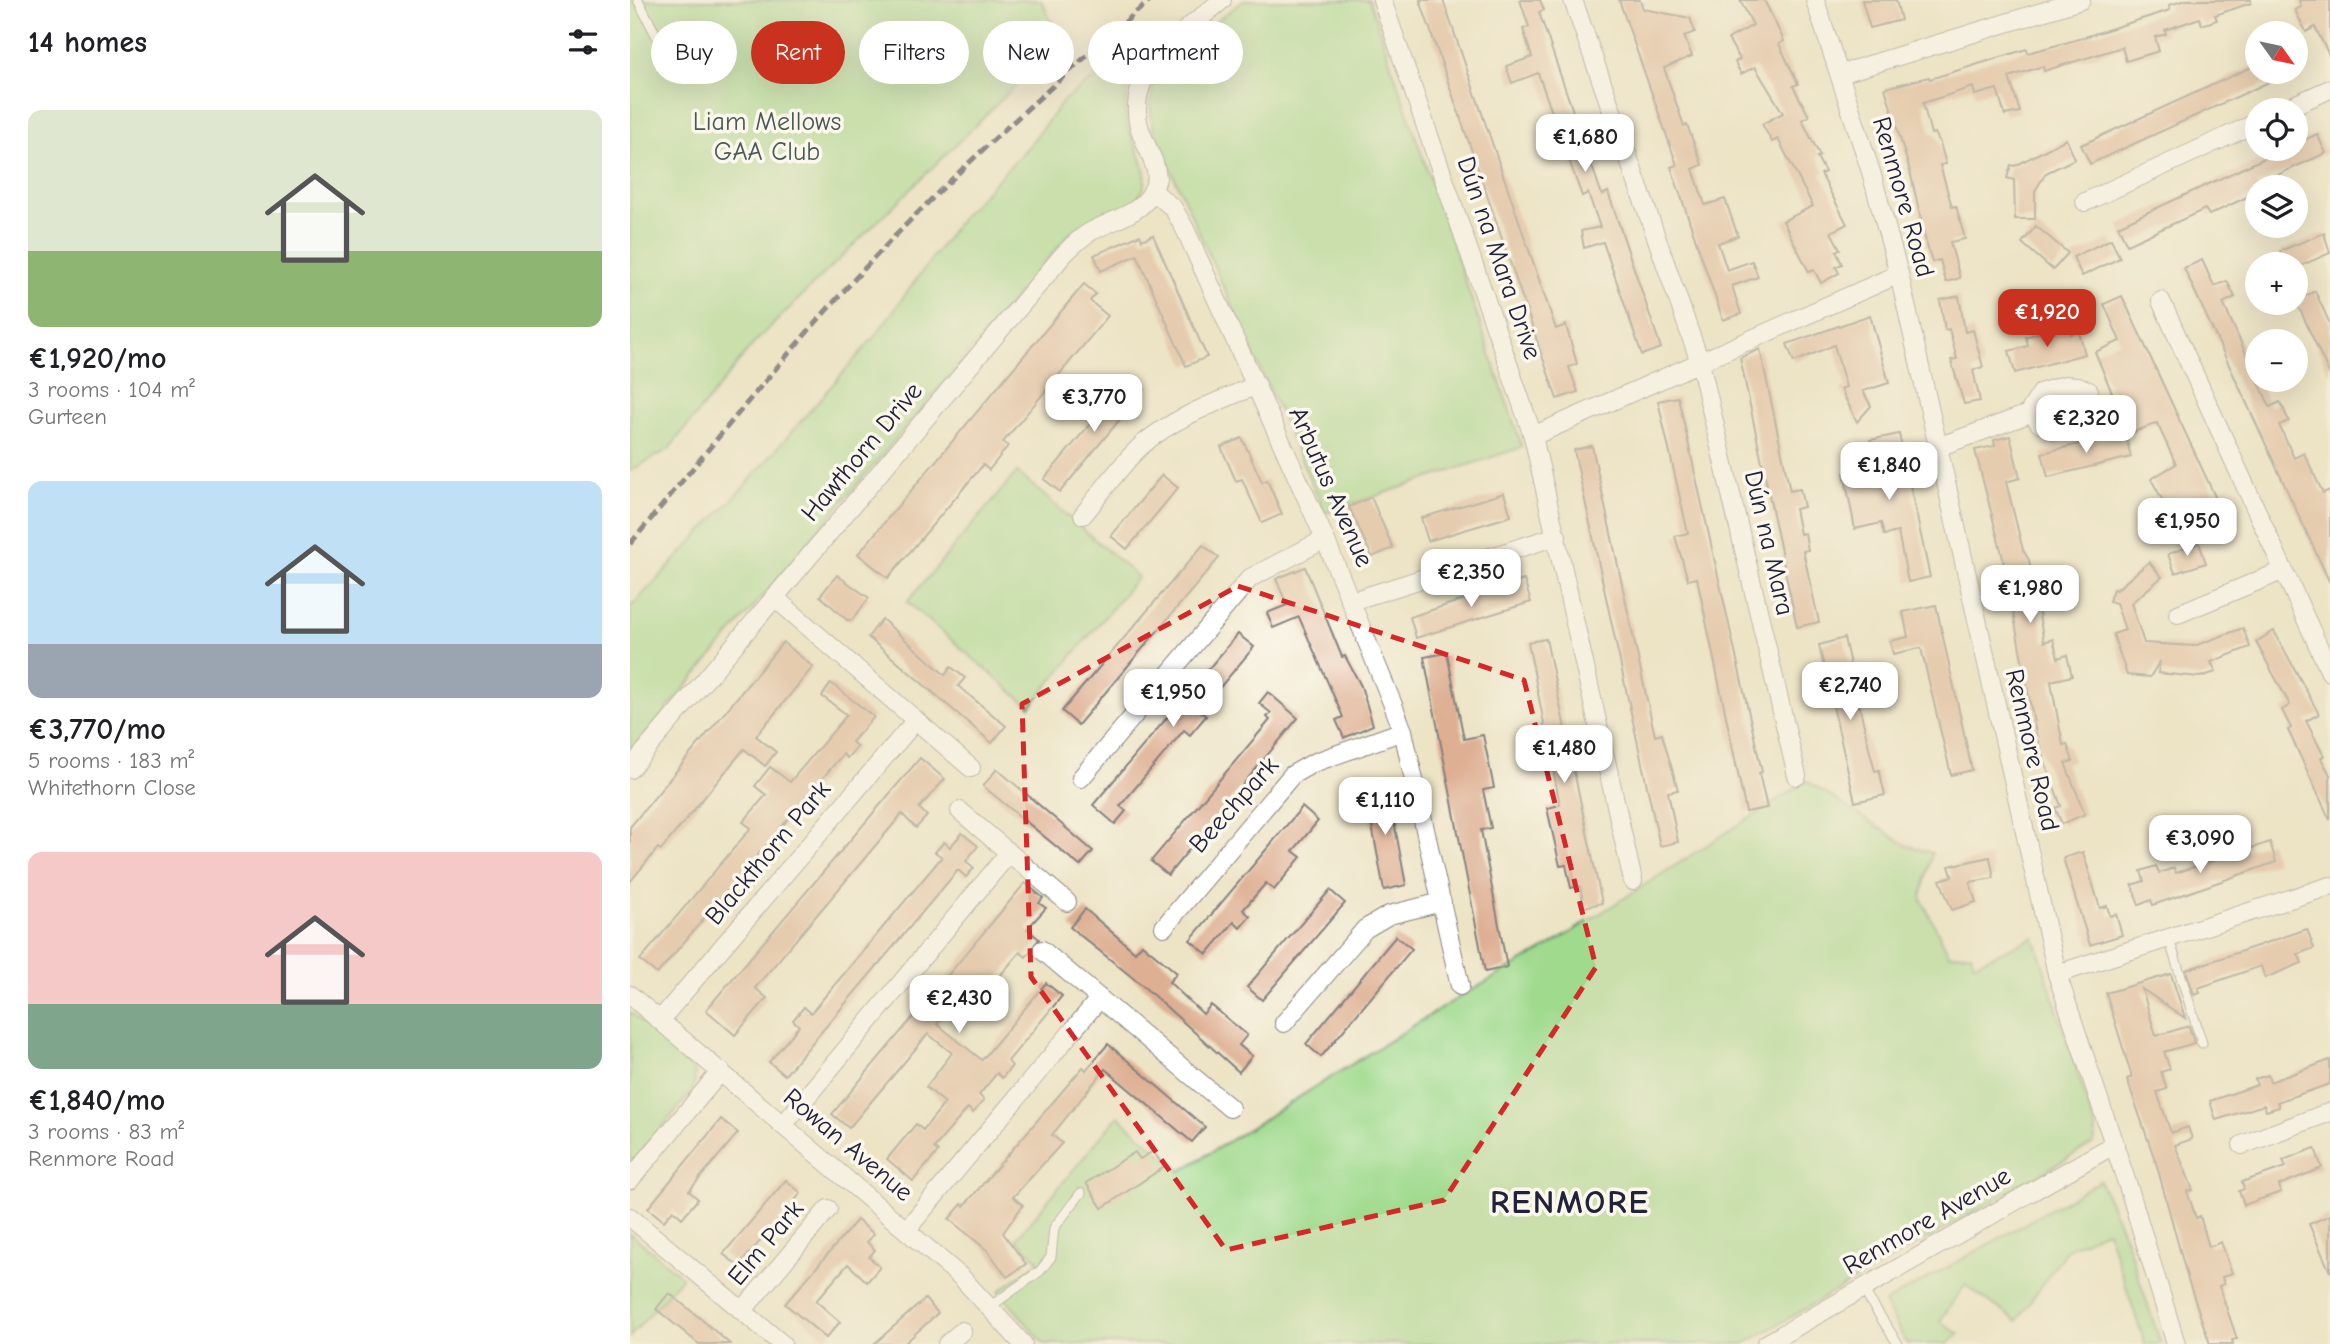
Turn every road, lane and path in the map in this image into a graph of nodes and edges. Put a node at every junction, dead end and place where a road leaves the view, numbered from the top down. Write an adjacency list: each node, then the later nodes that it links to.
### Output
1 (638, 0): 7 (lane)
2 (1222, 0): 12 (street)
3 (1382, 0): 19 (street, Dún na Mara Drive)
4 (1573, 0): 16 (street, Dún na Mara)
5 (1815, 0): 8 (street, Renmore Road)
6 (2081, 0): 8 (street)
7 (651, 25)
8 (1840, 74): 14 (street, Renmore Road)
9 (2330, 89): 10 (street)
10 (2308, 99)
11 (2245, 128): 13 (street)
12 (1153, 191): 17 (street, Arbutus Avenue); 25 (street, Hawthorn Drive)
13 (2085, 202)
14 (1899, 274): 16 (street); 20 (street, Renmore Road)
15 (2161, 301): 24 (street)
16 (1700, 362): 19 (street); 35 (street, Dún na Mara)
17 (1256, 385): 21 (street); 23 (street, Arbutus Avenue)
18 (2031, 413): 20 (street)
19 (1533, 436): 22 (street, Dún na Mara Drive)
20 (1938, 447): 46 (street, Renmore Road)
21 (1083, 515)
22 (1557, 536): 26 (street); 39 (street, Dún na Mara Drive)
23 (1325, 539): 26 (street, Arbutus Avenue); 36 (street)
24 (2282, 571): 27 (street); 29 (street)
25 (774, 597): 31 (street); 34 (street, Hawthorn Drive)
26 (1352, 601): 32 (street, Arbutus Avenue)
27 (2178, 614)
28 (2330, 623): 29 (street)
29 (2314, 632): 30 (street)
30 (2330, 672)
31 (916, 720): 33 (street); 50 (street, Blackthorn Park)
32 (1403, 731): 42 (street, Arbutus Avenue); 43 (street, Beechpark)
33 (971, 768)
34 (630, 769)
35 (1797, 776)
36 (1081, 778)
37 (956, 816): 38 (street)
38 (1009, 853): 41 (street); 56 (street)
39 (1633, 881)
40 (2330, 886): 44 (street)
41 (1067, 902)
42 (1442, 902): 47 (street, Arbutus Avenue); 51 (street)
43 (1164, 927)
44 (2169, 939): 46 (street); 52 (lane)
45 (1042, 950): 49 (street)
46 (2057, 974): 57 (street, Renmore Road)
47 (1460, 986)
48 (630, 995): 50 (street, Rowan Avenue)
49 (1099, 999): 54 (street); 63 (street)
50 (660, 1020): 53 (street, Rowan Avenue)
51 (1284, 1023)
52 (2202, 1043)
53 (720, 1072): 56 (street, Rowan Avenue); 59 (street)
54 (1230, 1108)
55 (2328, 1117): 58 (street)
56 (783, 1124): 63 (street, Rowan Avenue)
57 (2115, 1144): 64 (street, Renmore Avenue); 73 (street, Renmore Road)
58 (2242, 1145)
59 (630, 1180)
60 (1081, 1193): 65 (lane)
61 (828, 1209): 66 (street, Elm Park)
62 (630, 1217): 66 (street, Elm Park)
63 (907, 1229): 65 (street, Rowan Avenue)
64 (1863, 1288): 71 (street, Renmore Avenue); 72 (lane)
65 (991, 1307): 70 (street, Rowan Avenue)
66 (743, 1310): 68 (street, Elm Park)
67 (962, 1331): 69 (street)
68 (782, 1344)
69 (947, 1344)
70 (1023, 1344)
71 (1766, 1344)
72 (1898, 1344)
73 (2176, 1344)

